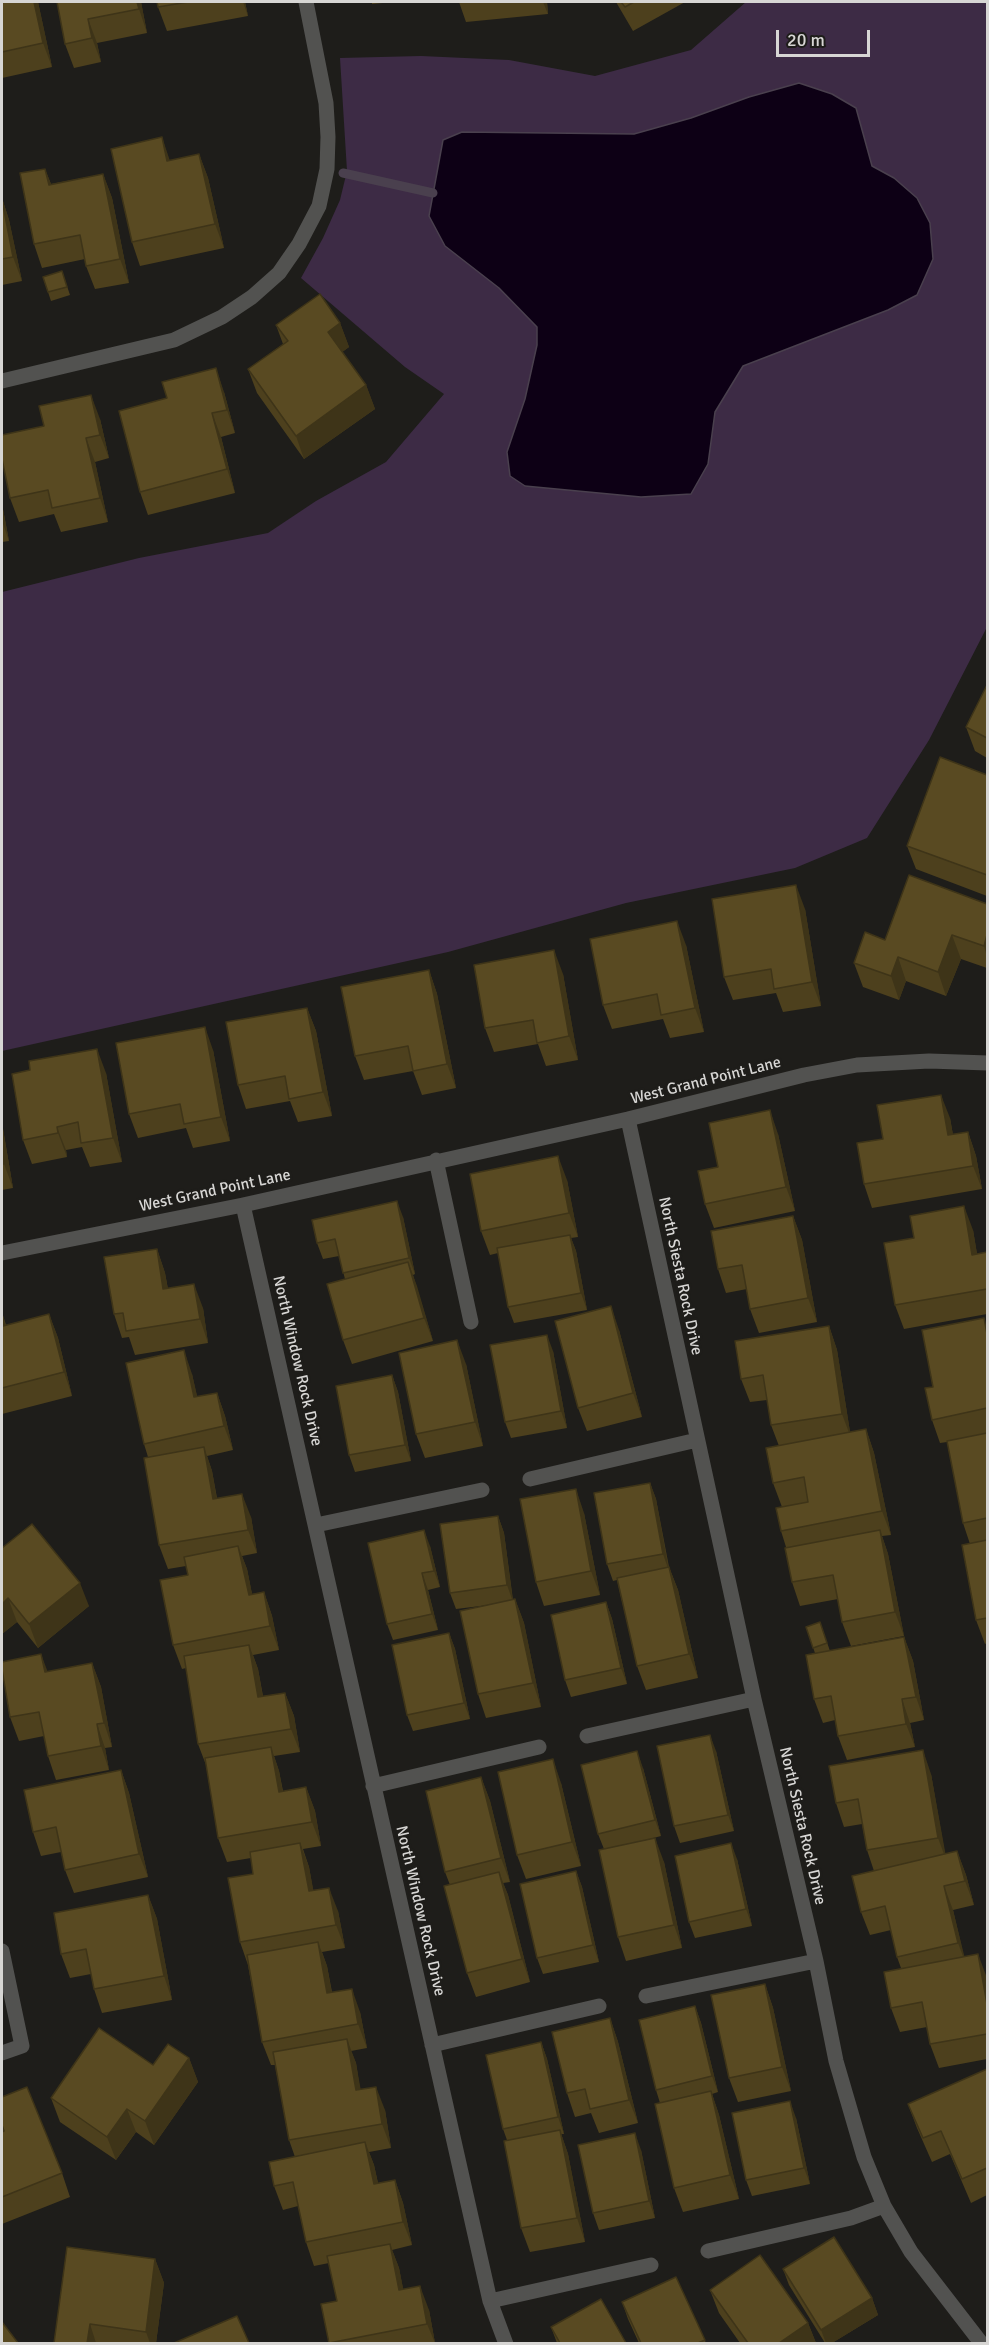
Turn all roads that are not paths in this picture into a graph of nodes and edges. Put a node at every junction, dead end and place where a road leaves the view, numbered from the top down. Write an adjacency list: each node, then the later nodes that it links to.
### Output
1 (306, 2): 2 (street)
2 (2, 381)
3 (987, 1063): 4 (street, West Grand Point Lane)
4 (628, 1119): 5 (street, West Grand Point Lane); 9 (street, North Siesta Rock Drive)
5 (436, 1160): 6 (street, West Grand Point Lane); 8 (street)
6 (243, 1205): 7 (street, West Grand Point Lane); 12 (street, North Window Rock Drive)
7 (2, 1253)
8 (471, 1322)
9 (697, 1440): 10 (street); 13 (street, North Siesta Rock Drive)
10 (530, 1479)
11 (482, 1490): 12 (street)
12 (316, 1525): 16 (street, North Window Rock Drive)
13 (754, 1699): 14 (street); 18 (street, North Siesta Rock Drive)
14 (587, 1736)
15 (539, 1747): 16 (street)
16 (373, 1786): 21 (street, North Window Rock Drive)
17 (2, 1951): 22 (street)
18 (816, 1961): 19 (street); 23 (street, North Siesta Rock Drive)
19 (646, 1996)
20 (599, 2006): 21 (street)
21 (432, 2044): 26 (street, North Window Rock Drive)
22 (2, 2053)
23 (884, 2206): 24 (street); 28 (street, North Siesta Rock Drive)
24 (708, 2252)
25 (651, 2265): 26 (street)
26 (490, 2301): 27 (street, North Window Rock Drive)
27 (506, 2343)
28 (982, 2343)

